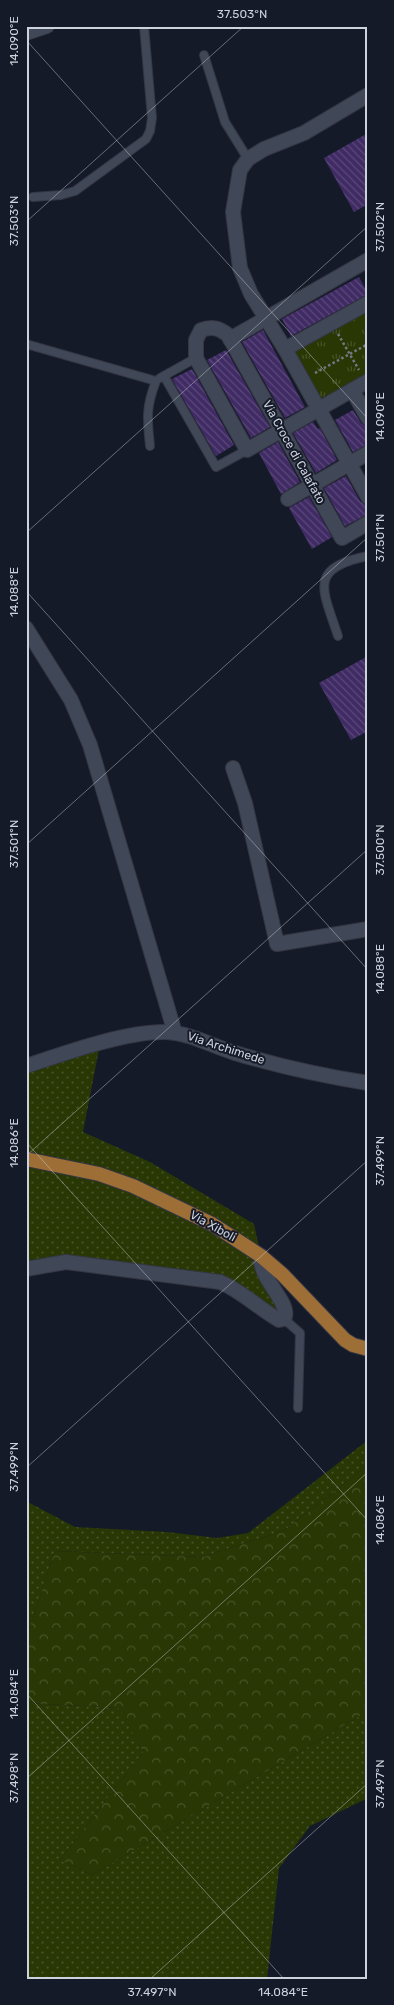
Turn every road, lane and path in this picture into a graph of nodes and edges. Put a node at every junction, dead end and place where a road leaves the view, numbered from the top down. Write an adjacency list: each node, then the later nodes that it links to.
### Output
1 (47, 26): 3 (street)
2 (144, 26): 7 (lane)
3 (26, 33)
4 (204, 55): 6 (lane)
5 (368, 95): 6 (street)
6 (248, 159): 10 (street)
7 (33, 197)
8 (367, 262): 10 (street)
9 (368, 303): 11 (street)
10 (267, 318): 12 (street); 15 (street)
11 (332, 323): 15 (street); 16 (path)
12 (230, 339): 17 (street); 24 (street, Via Croce di Calafato)
13 (26, 344): 18 (lane)
14 (368, 344): 16 (path)
15 (285, 349): 19 (street)
16 (350, 354): 19 (path); 20 (path)
17 (196, 358): 18 (lane); 26 (street)
18 (160, 378): 25 (lane); 26 (lane)
19 (302, 380): 22 (street)
20 (367, 382): 21 (street)
21 (352, 390): 22 (street); 23 (street)
22 (319, 409): 24 (street); 28 (street)
23 (368, 418)
24 (282, 430): 26 (street); 29 (street, Via Croce di Calafato)
25 (150, 446)
26 (247, 450)
27 (368, 453): 28 (street)
28 (349, 464): 29 (street); 30 (street)
29 (312, 485): 31 (street); 32 (street, Via Croce di Calafato)
30 (368, 498)
31 (288, 499)
32 (368, 523)
33 (368, 556): 35 (lane)
34 (26, 628): 38 (street)
35 (338, 636)
36 (233, 768): 37 (street)
37 (368, 929)
38 (175, 1033): 39 (street, Via Archimede); 40 (street, Via Archimede)
39 (26, 1066)
40 (368, 1083)
41 (26, 1159): 42 (main road, Via Xiboli)
42 (261, 1256): 44 (street); 45 (main road, Via Xiboli)
43 (26, 1268): 44 (street)
44 (284, 1319): 46 (lane)
45 (368, 1349)
46 (298, 1408)

